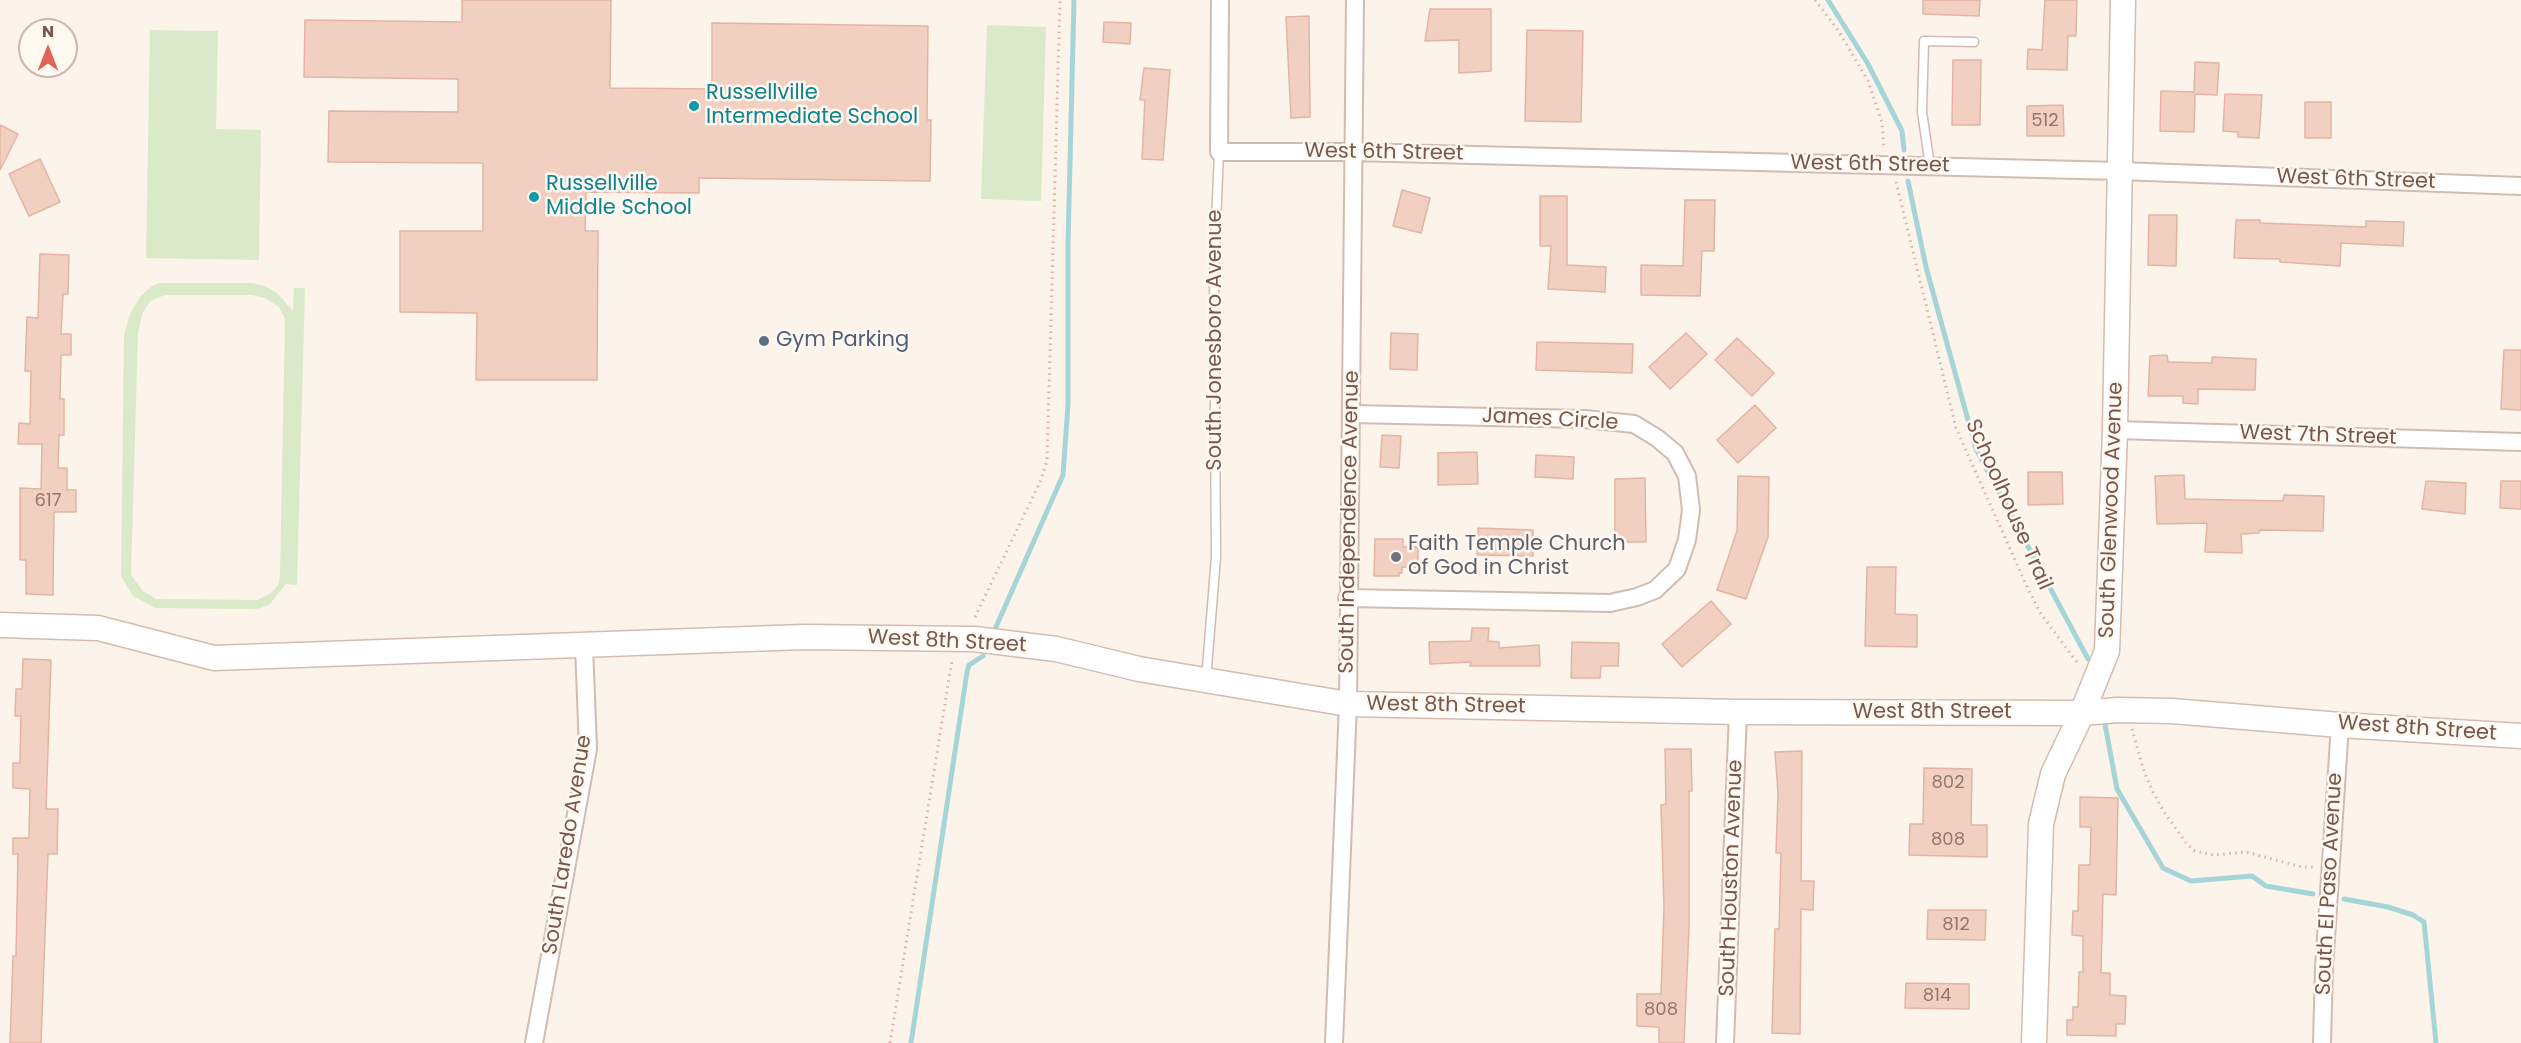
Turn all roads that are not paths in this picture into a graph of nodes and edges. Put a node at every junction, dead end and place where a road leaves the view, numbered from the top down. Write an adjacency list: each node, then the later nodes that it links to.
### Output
1 (1220, 0): 5 (street, South Jonesboro Avenue)
2 (1354, 0): 6 (street, South Independence Avenue)
3 (2123, 0): 8 (street, South Glenwood Avenue)
4 (1974, 42): 7 (lane)
5 (1220, 152): 6 (street, West 6th Street); 16 (lane, South Jonesboro Avenue)
6 (1353, 152): 7 (street, West 6th Street); 10 (street, South Independence Avenue)
7 (1930, 166): 8 (street, West 6th Street)
8 (2120, 171): 9 (street, West 6th Street); 11 (street, South Glenwood Avenue)
9 (2521, 186)
10 (1351, 414): 13 (street, South Independence Avenue); 13 (street, James Circle)
11 (2115, 430): 12 (street, West 7th Street); 19 (street, South Glenwood Avenue)
12 (2521, 442)
13 (1347, 598): 17 (street, South Independence Avenue)
14 (0, 625): 15 (street, West 8th Street)
15 (584, 646): 16 (street, West 8th Street); 22 (street, South Laredo Avenue)
16 (1206, 680): 17 (street, West 8th Street)
17 (1348, 704): 18 (street, West 8th Street); 23 (street, South Independence Avenue)
18 (1738, 712): 19 (street, West 8th Street); 24 (street, South Houston Avenue)
19 (2082, 713): 20 (street, West 8th Street); 25 (street, South Glenwood Avenue)
20 (2340, 725): 21 (street, West 8th Street); 26 (street, South El Paso Avenue)
21 (2521, 736)
22 (534, 1043)
23 (1334, 1043)
24 (1725, 1043)
25 (2034, 1043)
26 (2322, 1043)

